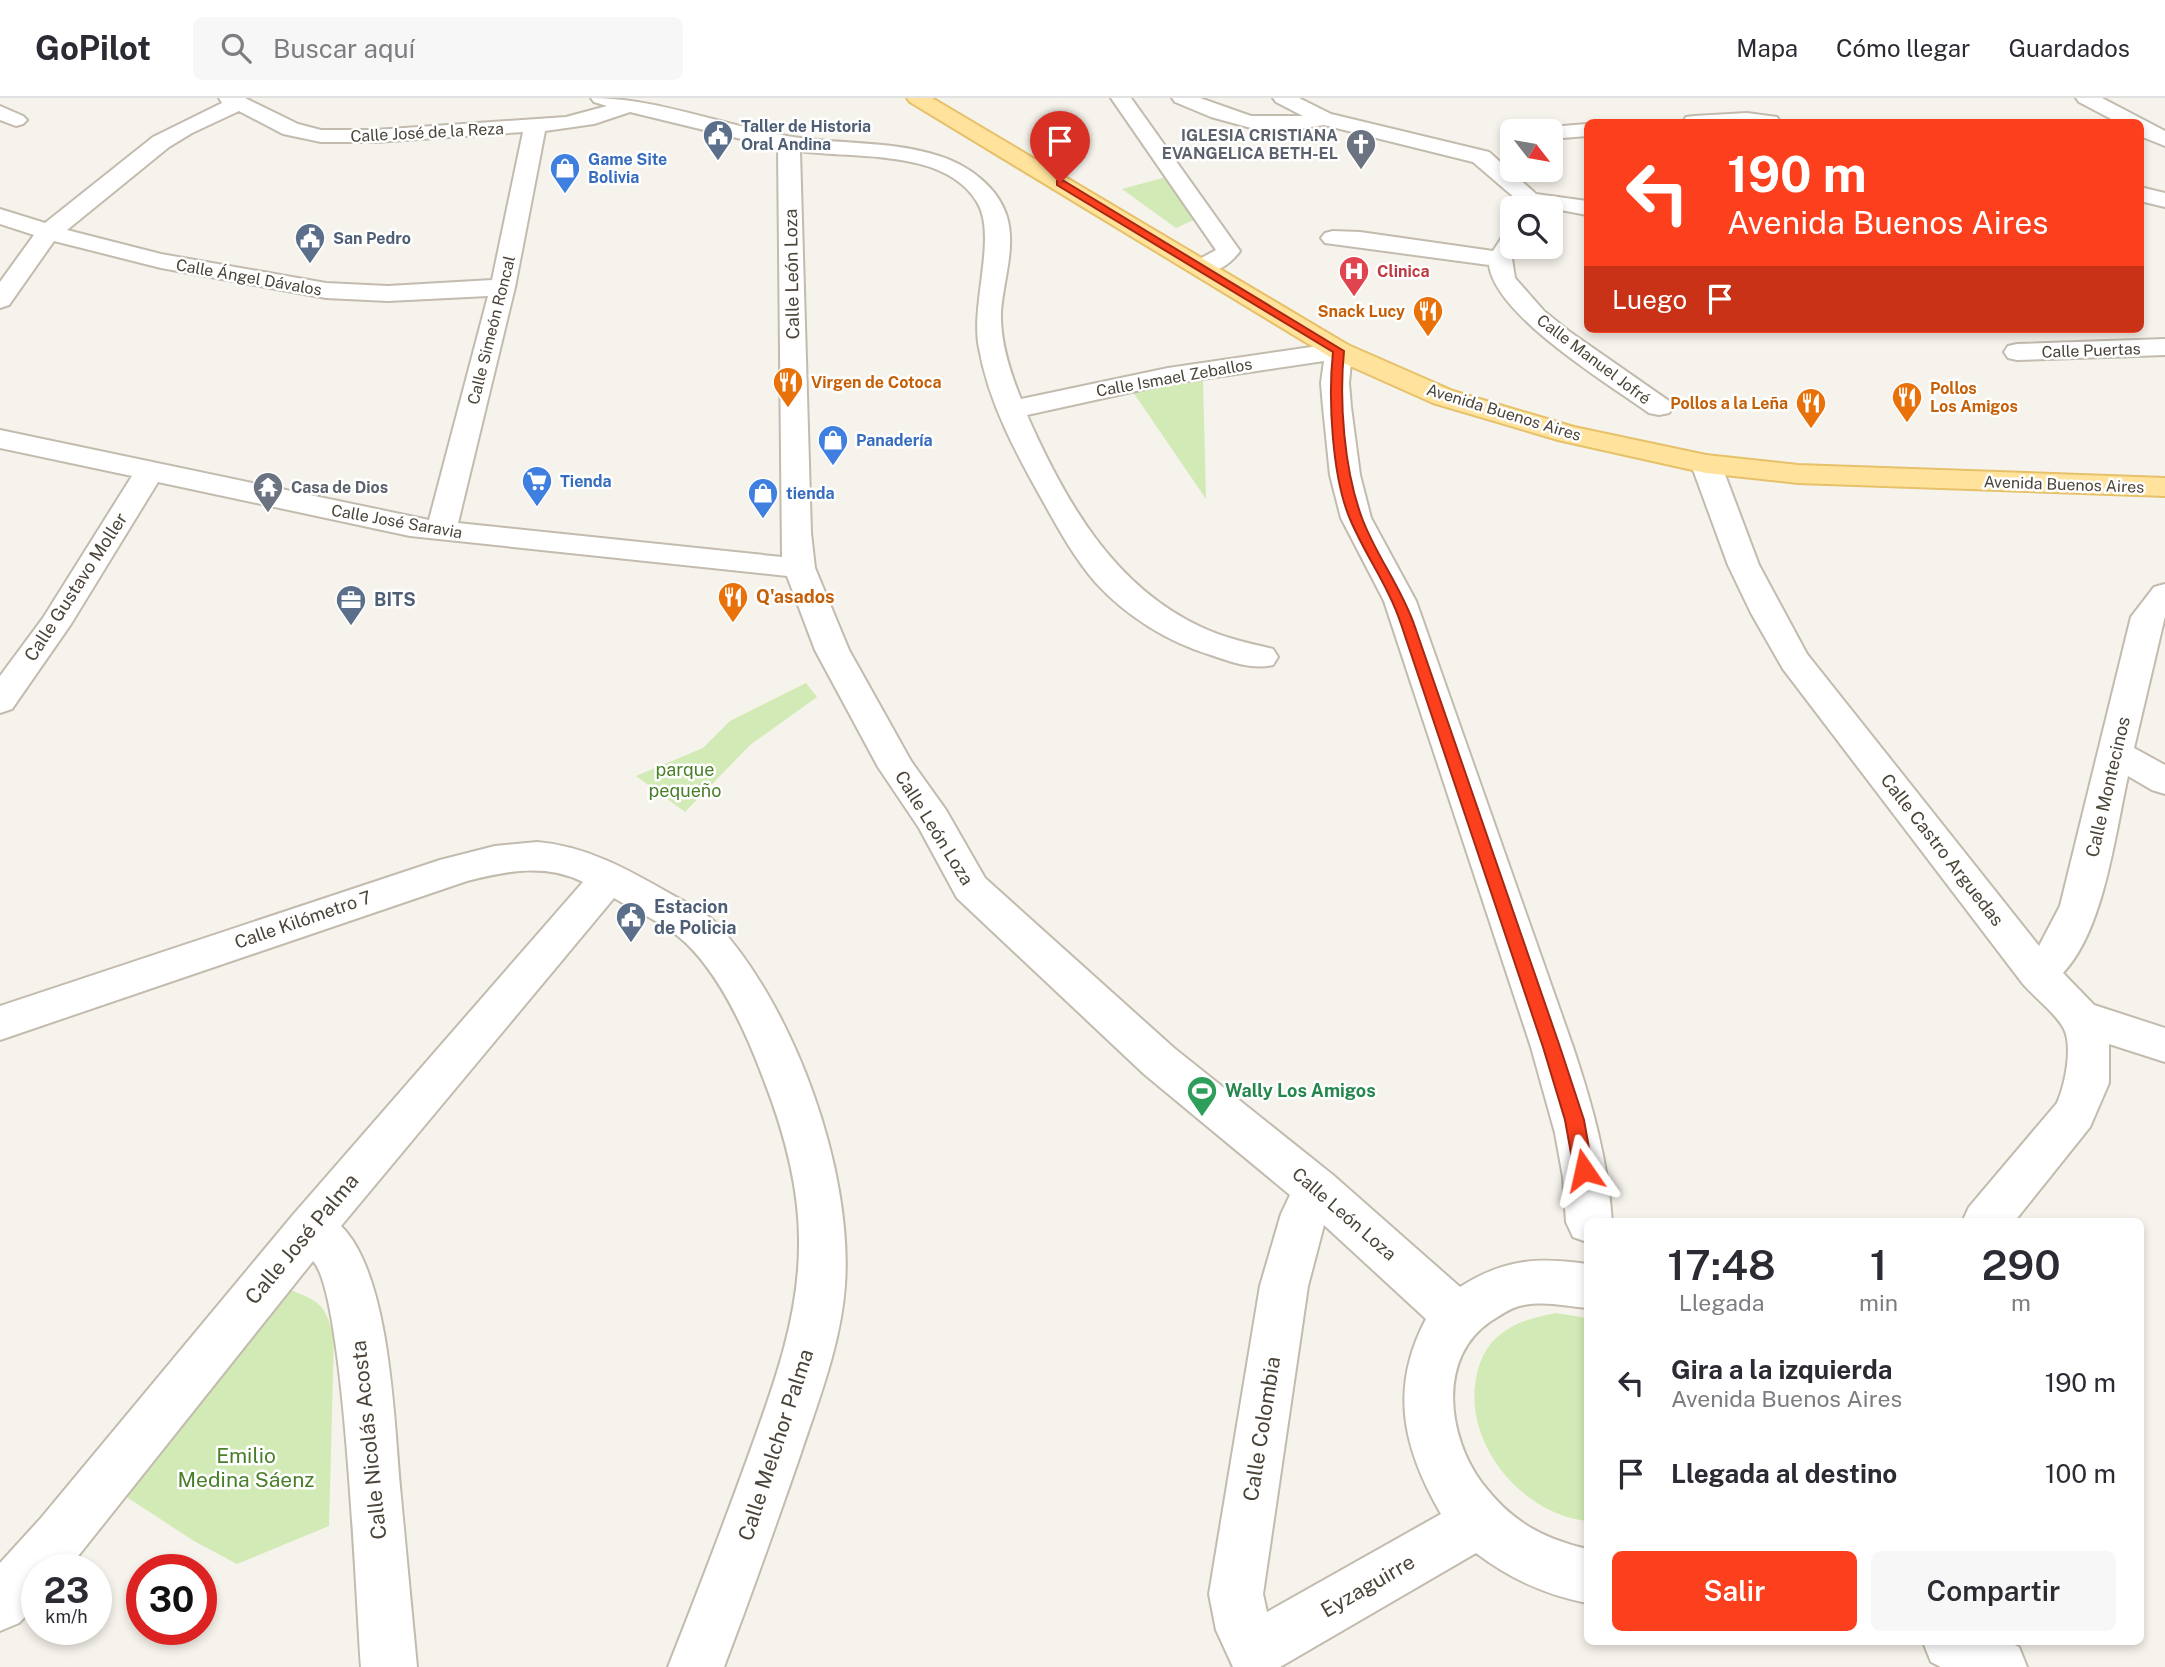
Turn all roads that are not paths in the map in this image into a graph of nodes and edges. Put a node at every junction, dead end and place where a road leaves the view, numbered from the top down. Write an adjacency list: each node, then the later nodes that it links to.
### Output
1 (601, 98): 8 (street)
2 (917, 98): 31 (main road, Avenida Buenos Aires)
3 (1121, 98): 31 (street)
4 (1182, 98): 13 (street)
5 (1283, 98): 13 (street)
6 (2086, 98): 12 (street)
7 (234, 101): 14 (street, Calle José de la Reza); 27 (street)
8 (629, 105): 14 (street, Calle José de la Reza); 19 (street)
9 (1744, 108): 10 (street); 11 (street)
10 (1705, 119)
11 (1764, 119)
12 (2126, 119)
13 (1324, 120): 21 (street)
14 (535, 127): 32 (street, Calle Simeón Roncal)
15 (2144, 129): 18 (street)
16 (1584, 131): 17 (street)
17 (1563, 132)
18 (2165, 140)
19 (789, 143): 38 (street); 44 (street, Calle León Loza)
20 (2144, 195): 23 (street)
21 (1522, 196)
22 (2144, 202): 23 (street)
23 (2165, 202)
24 (1563, 206): 25 (street)
25 (1584, 208)
26 (0, 216): 27 (street, Calle Ángel Dávalos)
27 (48, 233): 32 (street, Calle Ángel Dávalos); 33 (street)
28 (1333, 238): 29 (street)
29 (1500, 249)
30 (1505, 259): 37 (street, Calle Manuel Jofré)
31 (1203, 267): 35 (main road, Avenida Buenos Aires)
32 (503, 287): 43 (street, Calle Simeón Roncal)
33 (0, 300)
34 (2165, 347): 36 (street, Calle Puertas)
35 (1339, 351): 38 (street, Calle Ismael Zeballos); 40 (main road, Avenida Buenos Aires); 56 (street)
36 (2017, 352)
37 (1659, 407)
38 (1010, 410): 46 (street)
39 (0, 439): 41 (street, Calle José Saravia)
40 (1706, 464): 42 (main road, Avenida Buenos Aires); 51 (street, Calle Castro Arguedas)
41 (149, 473): 43 (street, Calle José Saravia); 47 (street, Calle Gustavo Moller)
42 (2165, 487)
43 (441, 531): 44 (street, Calle José Saravia)
44 (799, 568): 55 (street, Calle León Loza)
45 (2165, 594): 48 (street, Calle Montecinos)
46 (1261, 657)
47 (0, 701)
48 (2116, 753): 49 (street); 51 (street, Calle Montecinos)
49 (2165, 781)
50 (609, 878): 53 (street, Calle Kilómetro 7); 58 (street, Calle José Palma); 67 (street, Calle Melchor Palma)
51 (2037, 973): 52 (street, Calle Castro Arguedas)
52 (2080, 1017): 54 (street); 57 (street, Calle Castro Arguedas)
53 (0, 1023)
54 (2165, 1045)
55 (1317, 1189): 60 (street, Calle León Loza); 65 (street, Calle Colombia)
56 (1589, 1218)
57 (1988, 1218)
58 (308, 1231): 63 (street, Calle José Palma); 66 (street, Calle Nicolás Acosta)
59 (1584, 1286): 60 (street)
60 (1457, 1315): 61 (street)
61 (1480, 1521): 62 (street); 65 (street, Eyzaguirre)
62 (1584, 1576)
63 (0, 1604)
64 (1957, 1645): 68 (street)
65 (1250, 1658)
66 (389, 1667)
67 (696, 1667)
68 (1999, 1667)

